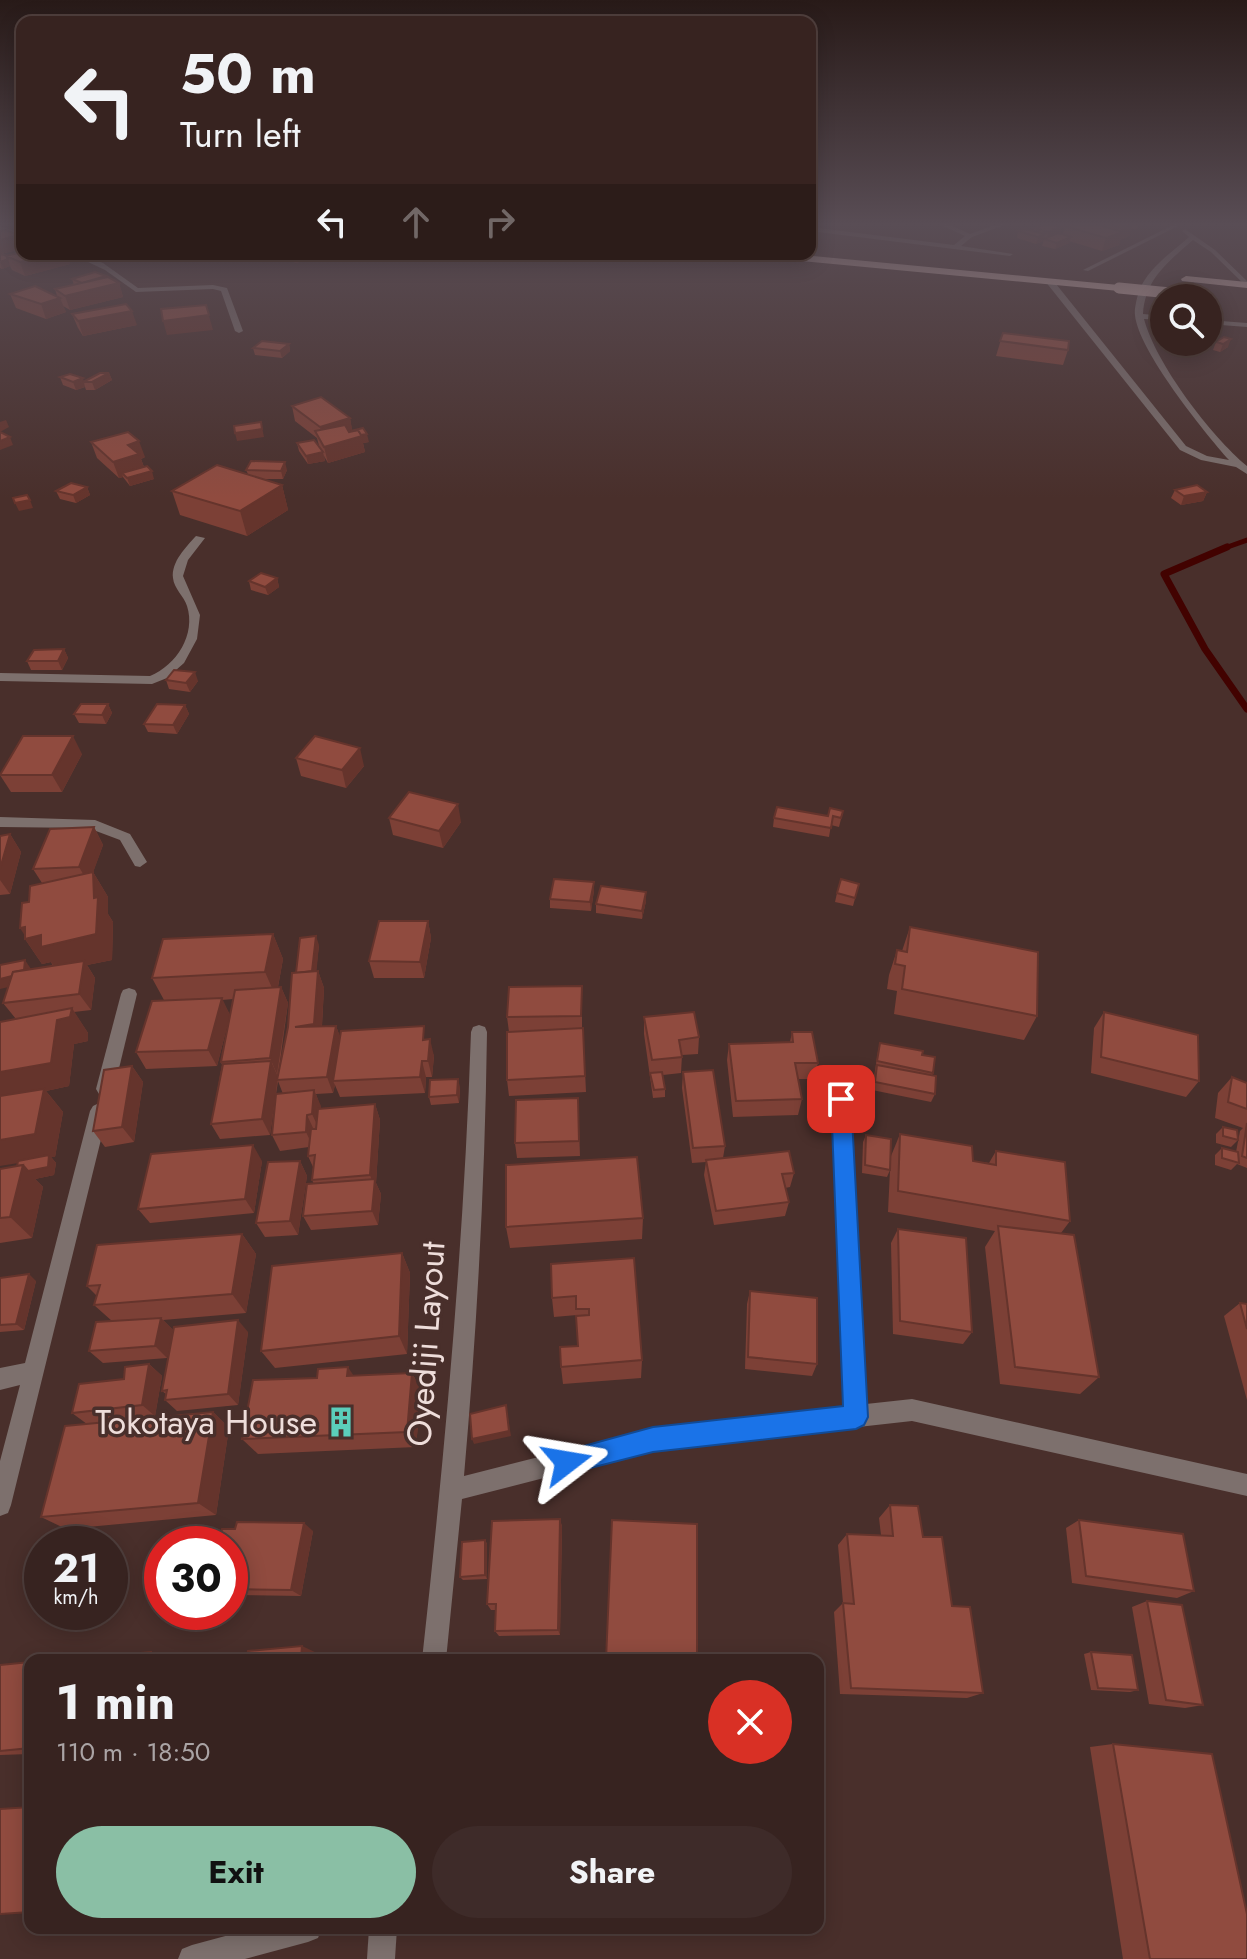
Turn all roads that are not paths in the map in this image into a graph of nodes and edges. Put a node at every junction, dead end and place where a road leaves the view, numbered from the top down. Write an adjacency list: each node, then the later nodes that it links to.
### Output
1 (233, 314): 7 (street)
2 (1076, 314): 8 (street)
3 (1138, 316): 4 (street); 8 (street)
4 (1150, 317)
5 (1222, 323): 6 (street)
6 (1247, 325)
7 (239, 331)
8 (1236, 464): 9 (street)
9 (1247, 471)
10 (200, 538): 11 (street)
11 (0, 677)
12 (0, 822): 13 (street)
13 (140, 862)
14 (129, 994): 17 (street)
15 (479, 1032): 21 (street, Oyediji Layout)
16 (841, 1099): 19 (street)
17 (31, 1372): 18 (street); 22 (street)
18 (0, 1379)
19 (856, 1417): 20 (street); 21 (street)
20 (1247, 1485)
21 (451, 1491): 23 (street, Oyediji Layout)
22 (0, 1505)
23 (435, 1654)
24 (286, 1934): 26 (street)
25 (383, 1934): 27 (street)
26 (192, 1959)
27 (381, 1959)

